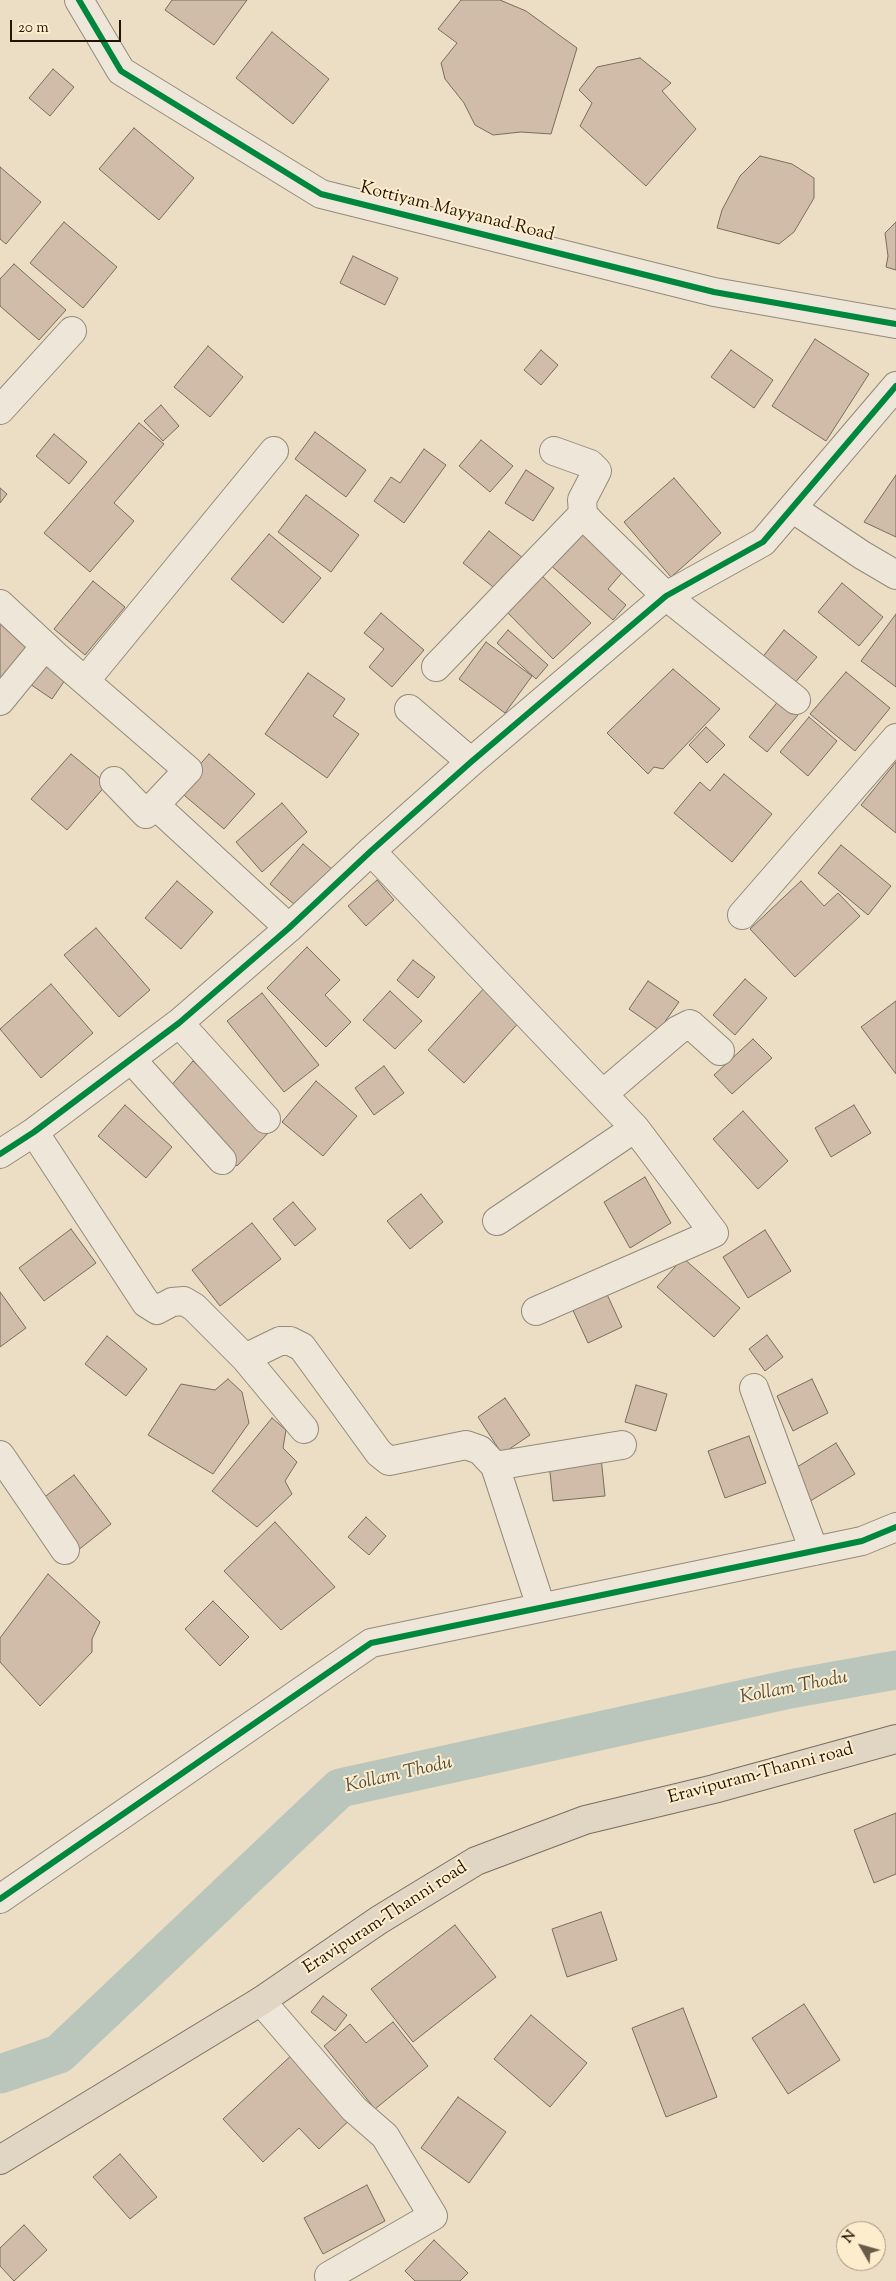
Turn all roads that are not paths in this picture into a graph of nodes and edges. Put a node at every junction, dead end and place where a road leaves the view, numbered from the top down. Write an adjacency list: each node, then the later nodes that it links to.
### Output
1 (80, 0): 2 (street, Kottiyam Mayyanad Road)
2 (896, 324)
3 (72, 331): 5 (street)
4 (896, 386): 8 (street)
5 (0, 410)
6 (274, 451): 15 (street)
7 (554, 451): 9 (street)
8 (792, 508): 10 (street); 11 (street)
9 (583, 514): 11 (street); 14 (street)
10 (896, 574)
11 (666, 596): 16 (street); 20 (street)
12 (0, 604): 13 (street)
13 (45, 646): 15 (street); 17 (street)
14 (436, 667)
15 (85, 681): 22 (street)
16 (796, 700)
17 (0, 702)
18 (409, 709): 20 (street)
19 (896, 738): 24 (street)
20 (471, 762): 23 (street)
21 (114, 781): 22 (street)
22 (155, 805): 25 (street)
23 (371, 851): 25 (street); 29 (street)
24 (742, 915)
25 (289, 928): 26 (street)
26 (179, 1023): 28 (street); 30 (street)
27 (720, 1051): 29 (street)
28 (130, 1059): 32 (street); 34 (street)
29 (603, 1094): 31 (street)
30 (266, 1119)
31 (636, 1128): 35 (street); 36 (street)
32 (34, 1132): 33 (street); 37 (street)
33 (0, 1154)
34 (222, 1160)
35 (497, 1221)
36 (536, 1311)
37 (245, 1358): 39 (street); 42 (street)
38 (754, 1388): 45 (street)
39 (304, 1429)
40 (622, 1445): 42 (street)
41 (0, 1455): 44 (street)
42 (495, 1466): 46 (street)
43 (896, 1527): 45 (street)
44 (65, 1550)
45 (814, 1551): 46 (street)
46 (541, 1607): 48 (street)
47 (896, 1739): 49 (main road, Eravipuram-Thanni road)
48 (0, 1899)
49 (261, 2001): 50 (main road, Eravipuram-Thanni road); 51 (street)
50 (0, 2160)
51 (329, 2276)

